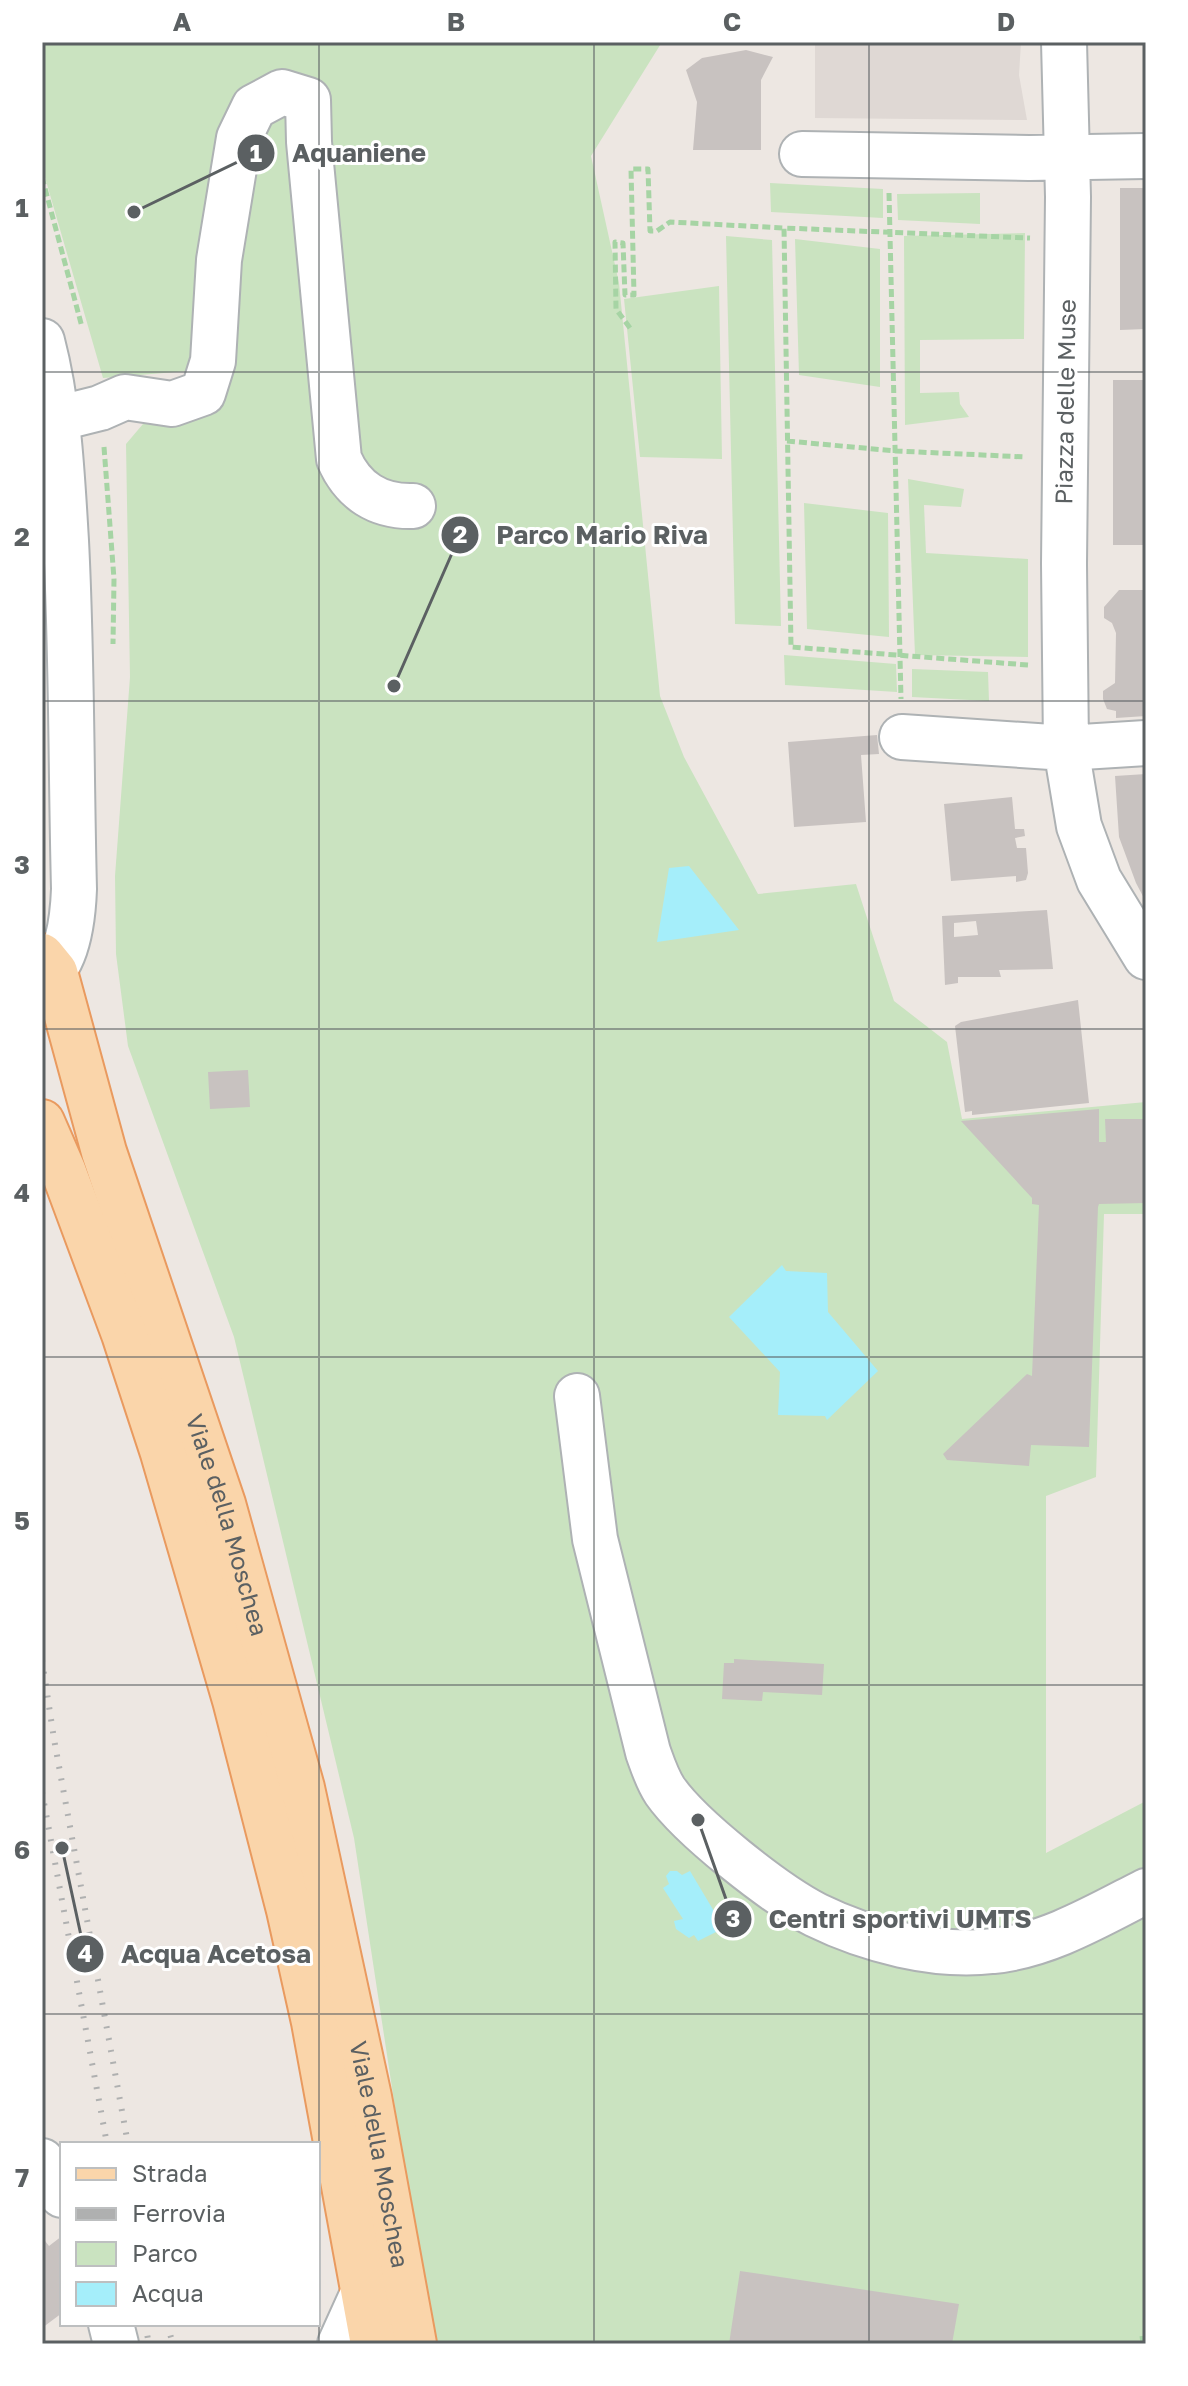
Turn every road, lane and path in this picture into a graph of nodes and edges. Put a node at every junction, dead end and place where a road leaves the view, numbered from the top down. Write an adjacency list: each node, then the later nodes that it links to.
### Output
1 (1064, 42): 5 (street, Piazza delle Muse)
2 (802, 154): 3 (street)
3 (888, 156): 5 (street); 8 (path)
4 (1146, 156): 5 (street)
5 (1067, 157): 25 (street, Piazza delle Muse)
6 (42, 177): 11 (path)
7 (784, 228): 8 (path); 10 (path); 15 (path)
8 (890, 234): 9 (path); 16 (path)
9 (1037, 238)
10 (630, 328)
11 (84, 334)
12 (42, 341): 14 (street, Viale della Moschea)
13 (100, 408): 14 (street); 18 (street); 19 (path)
14 (56, 419): 22 (street, Viale della Moschea)
15 (787, 441): 16 (path); 20 (path)
16 (896, 451): 17 (path); 20 (path)
17 (1035, 457)
18 (413, 506)
19 (113, 653)
20 (900, 657): 21 (path); 23 (path)
21 (1037, 666)
22 (70, 713): 26 (street); 27 (street, Viale della Moschea); 29 (street, Viale della Moschea)
23 (902, 737): 25 (street)
24 (1146, 743): 25 (street)
25 (1066, 748): 28 (street, Piazza delle Muse)
26 (42, 753)
27 (42, 781)
28 (1146, 957)
29 (46, 969): 39 (main road, Viale della Moschea)
30 (42, 1122): 35 (main road, Viale della Moschea)
31 (577, 1396): 32 (street)
32 (1146, 1891)
33 (42, 2161): 34 (street)
34 (60, 2192)
35 (364, 2291): 37 (street); 38 (main road, Viale della Moschea)
36 (1146, 2336): 40 (path)
37 (340, 2344)
38 (373, 2344)
39 (414, 2344)
40 (1143, 2344)

